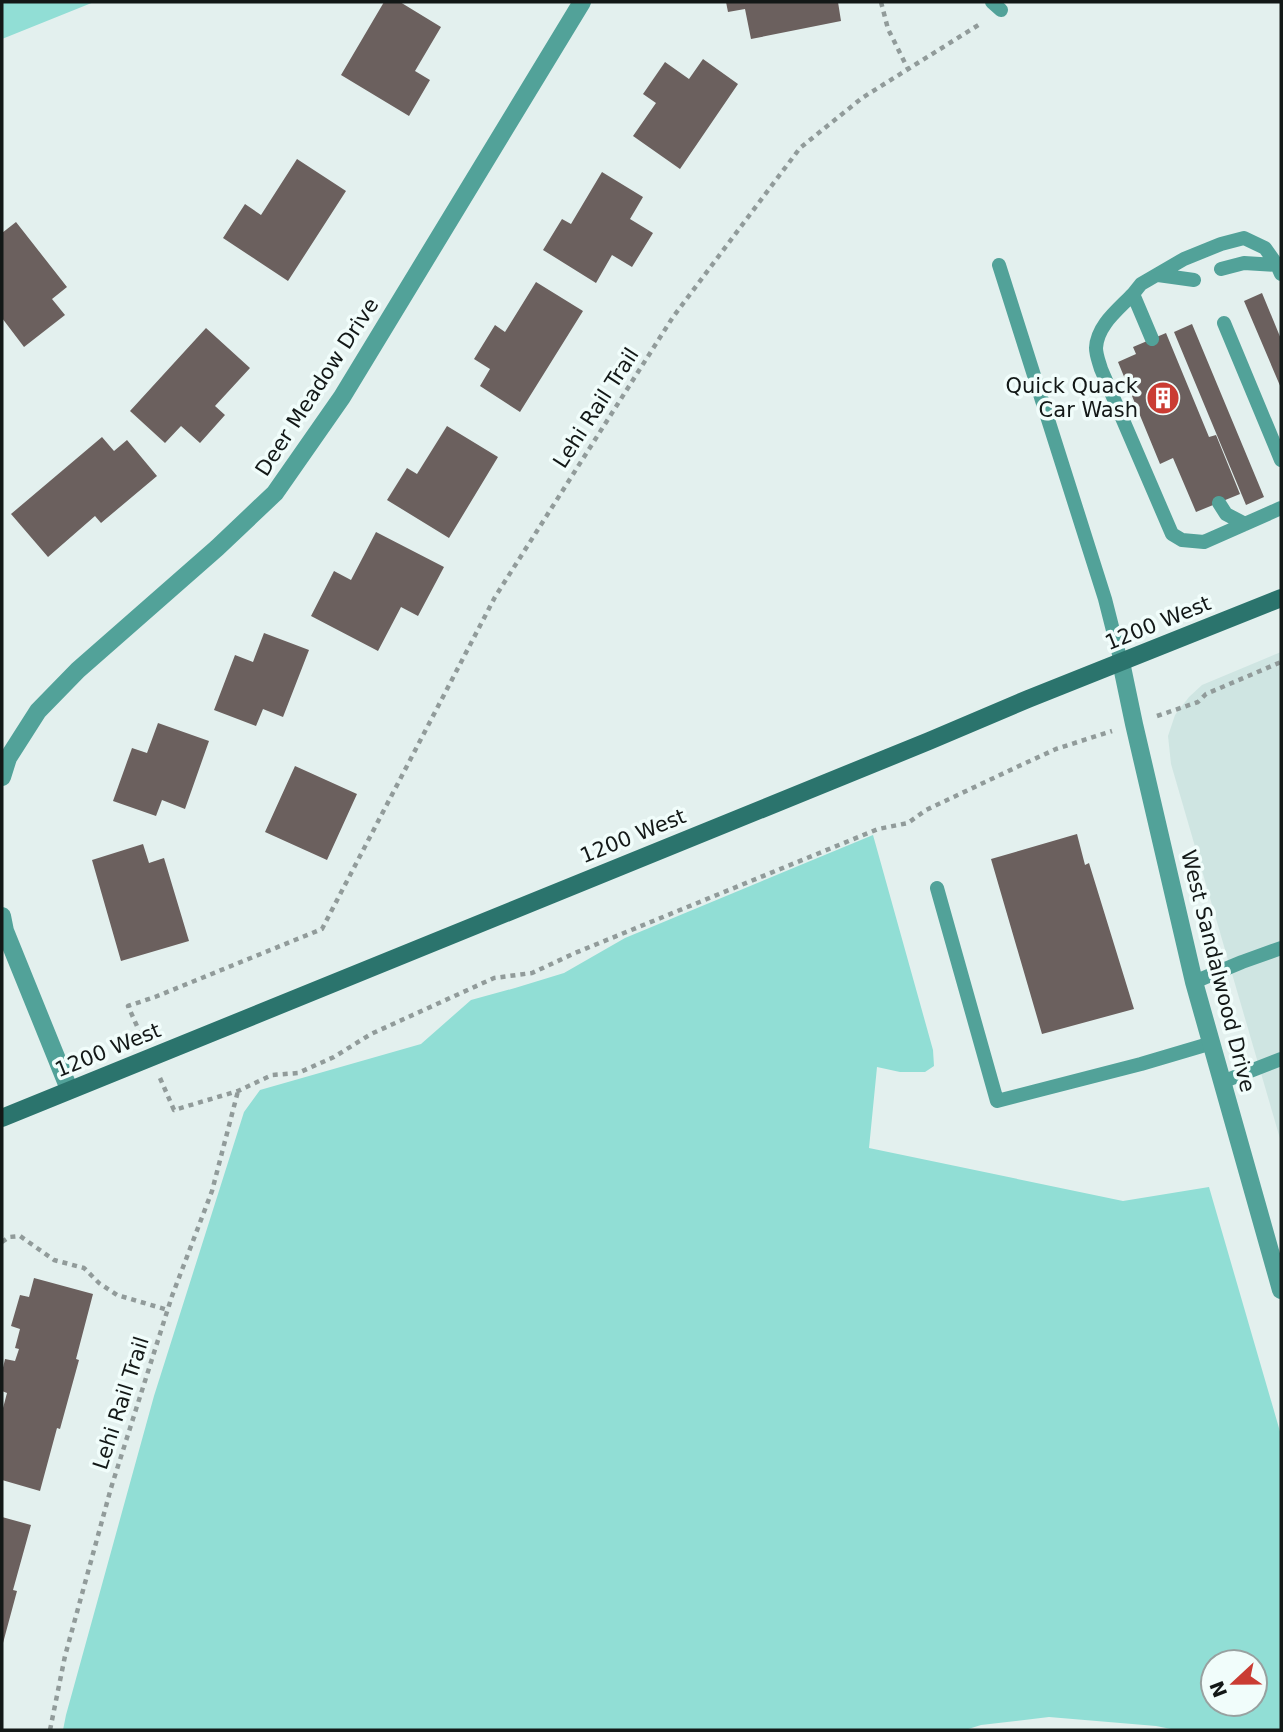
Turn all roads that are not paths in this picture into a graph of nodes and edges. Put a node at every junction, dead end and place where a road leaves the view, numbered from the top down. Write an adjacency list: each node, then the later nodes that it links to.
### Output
1 (582, 2): 16 (street, Deer Meadow Drive)
2 (999, 265): 15 (lane)
3 (1221, 269): 4 (lane)
4 (1279, 270): 5 (lane)
5 (1158, 275): 6 (lane); 7 (lane)
6 (1194, 280)
7 (1133, 294): 9 (lane); 13 (lane)
8 (1224, 323): 10 (lane)
9 (1152, 339)
10 (1281, 460)
11 (1219, 503): 13 (lane)
12 (1281, 508): 13 (lane)
13 (1245, 524)
14 (1281, 598): 15 (main road, 1200 West)
15 (1121, 662): 20 (street, West Sandalwood Drive); 24 (main road, 1200 West)
16 (2, 777)
17 (937, 888): 21 (lane)
18 (2, 916): 24 (street)
19 (1281, 948): 20 (lane)
20 (1194, 982): 21 (street, West Sandalwood Drive)
21 (1212, 1043): 23 (street, West Sandalwood Drive)
22 (1281, 1059): 23 (lane)
23 (1222, 1082): 26 (street, West Sandalwood Drive)
24 (69, 1089): 25 (main road, 1200 West)
25 (2, 1118)
26 (1281, 1290)

